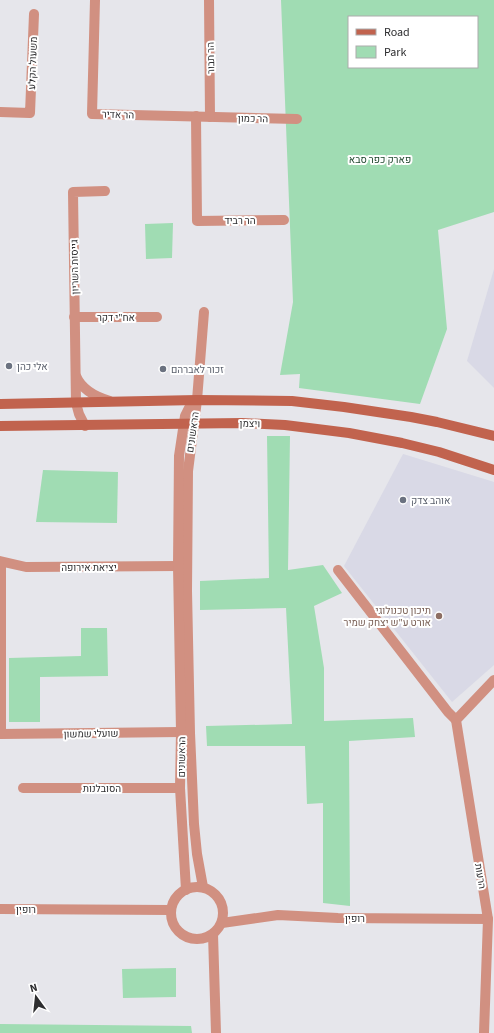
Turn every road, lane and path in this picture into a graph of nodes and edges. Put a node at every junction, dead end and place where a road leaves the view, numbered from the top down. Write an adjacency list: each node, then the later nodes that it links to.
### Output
1 (95, 0): 5 (street, הר אדיר)
2 (209, 0): 6 (street, הר תבור)
3 (34, 14): 4 (street, משעול הקלע)
4 (0, 112)
5 (196, 116): 6 (street, הר אדיר); 9 (street, הר רביד)
6 (210, 117): 7 (street, הר כמון)
7 (296, 119)
8 (105, 191): 11 (street, גייסות השריון)
9 (284, 220)
10 (204, 312): 13 (street)
11 (74, 317): 12 (street, אח"י דקר); 14 (street, גייסות השריון)
12 (157, 317)
13 (200, 372): 15 (street); 16 (street)
14 (75, 374): 17 (street); 18 (street, גייסות השריון)
15 (184, 400): 16 (main road); 17 (main road)
16 (197, 400): 20 (street, הראשונים); 21 (street, הראשונים); 24 (main road)
17 (115, 402): 18 (main road)
18 (76, 403): 19 (main road); 23 (street, גייסות השריון)
19 (0, 404)
20 (194, 424): 21 (main road, ויצמן); 25 (main road, ויצמן); 35 (street, הראשונים)
21 (183, 425): 23 (main road, ויצמן); 27 (street, הראשונים)
22 (0, 426): 23 (main road, ויצמן)
23 (85, 426)
24 (494, 436)
25 (494, 470)
26 (0, 562): 27 (street, יציאת אירופה); 32 (street)
27 (178, 566): 31 (street, הראשונים)
28 (338, 570): 30 (street)
29 (494, 680): 30 (street)
30 (456, 720): 39 (street, הרעות)
31 (181, 732): 32 (street, שועלי שמשון); 34 (street, הראשונים)
32 (1, 734)
33 (23, 788): 34 (street, הסובלנות)
34 (180, 788): 36 (street, הראשונים)
35 (203, 887): 36 (street); 40 (street)
36 (186, 890): 38 (street)
37 (0, 909): 38 (street, רופין)
38 (171, 910): 41 (street)
39 (488, 919): 40 (street, רופין); 43 (street, הרעות)
40 (222, 923): 41 (street)
41 (213, 934): 42 (street)
42 (216, 1033)
43 (484, 1033)

